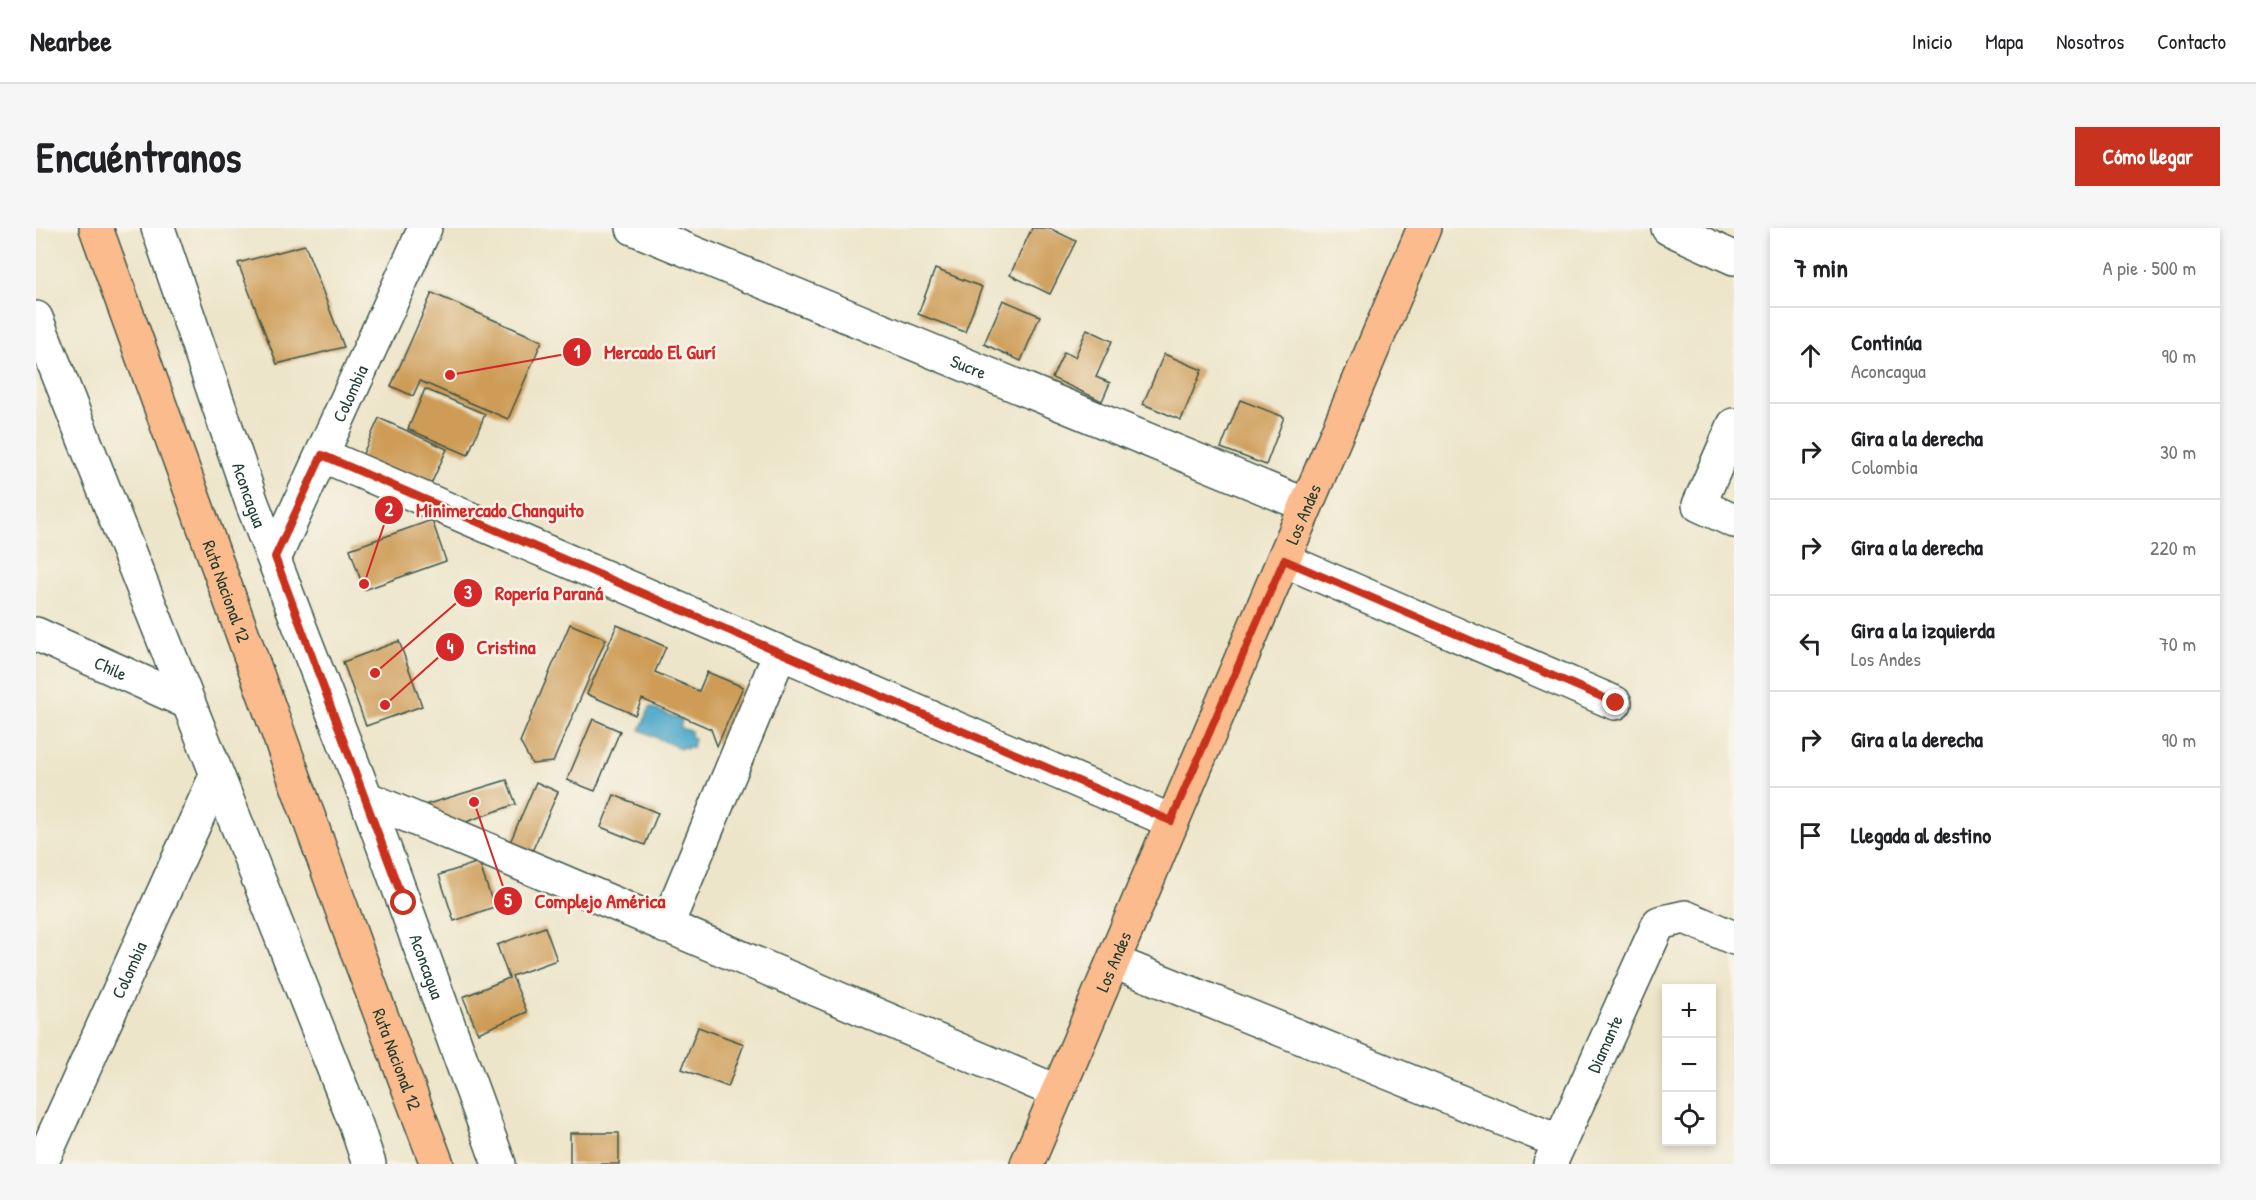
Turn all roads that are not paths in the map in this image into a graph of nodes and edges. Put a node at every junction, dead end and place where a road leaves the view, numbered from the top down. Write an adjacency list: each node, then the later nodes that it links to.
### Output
1 (96, 228): 24 (main road, Ruta Nacional 12)
2 (158, 228): 13 (street, Aconcagua)
3 (424, 228): 10 (street, Colombia)
4 (633, 228): 11 (street, Sucre)
5 (1424, 228): 11 (main road, Los Andes)
6 (1668, 228): 7 (street)
7 (1734, 258)
8 (36, 318): 17 (street)
9 (1734, 425): 12 (street)
10 (322, 455): 13 (street, Colombia); 16 (street)
11 (1306, 506): 14 (main road, Los Andes)
12 (1734, 521)
13 (275, 557): 20 (street, Aconcagua)
14 (1284, 560): 18 (street); 21 (main road, Los Andes)
15 (36, 634): 17 (street, Chile)
16 (780, 653): 21 (street); 22 (street)
17 (187, 702): 19 (street)
18 (1616, 703)
19 (216, 776): 28 (street, Colombia); 29 (street)
20 (366, 798): 22 (street); 32 (street, Aconcagua)
21 (1171, 821): 25 (main road, Los Andes)
22 (666, 927): 26 (street)
23 (1734, 937): 27 (street, Diamante)
24 (358, 954): 30 (main road, Ruta Nacional 12); 31 (main road, Ruta Nacional 12)
25 (1114, 962): 26 (main road, Los Andes); 27 (street)
26 (1058, 1092): 33 (main road, Los Andes)
27 (1555, 1153)
28 (41, 1164)
29 (369, 1164)
30 (419, 1164)
31 (437, 1164)
32 (499, 1164)
33 (1027, 1164)

